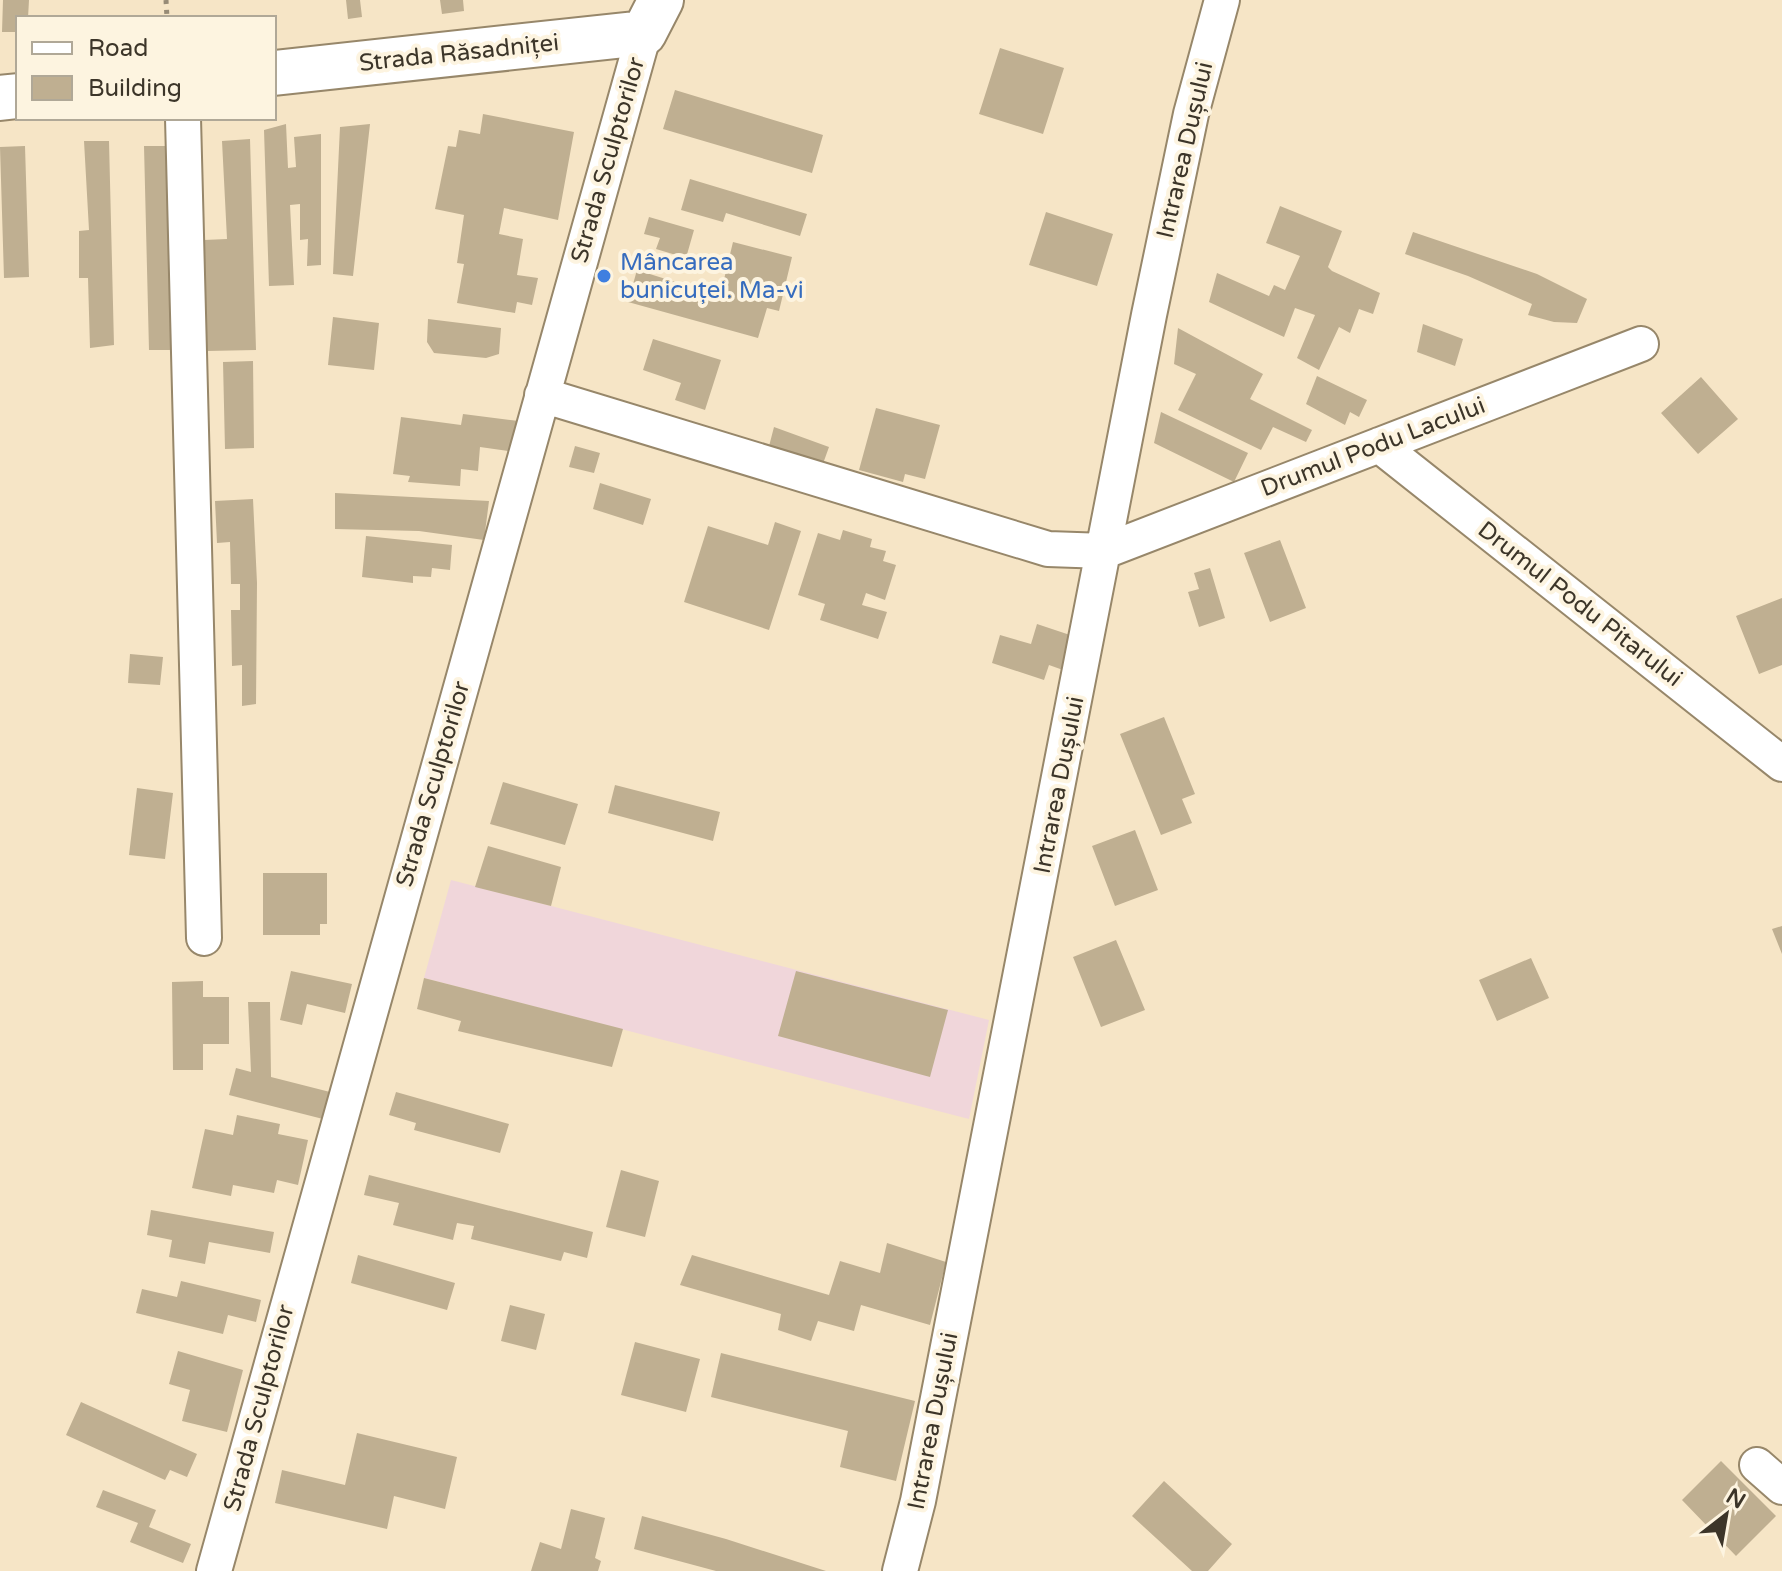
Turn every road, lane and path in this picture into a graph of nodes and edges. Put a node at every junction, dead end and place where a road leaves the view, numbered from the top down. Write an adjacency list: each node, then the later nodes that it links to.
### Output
1 (1222, 0): 8 (street, Intrarea Dușului)
2 (652, 16): 3 (main road, Strada Răsadniței); 6 (street, Strada Sculptorilor)
3 (276, 73)
4 (183, 120): 10 (street)
5 (1641, 344): 7 (street, Drumul Podu Lacului)
6 (542, 395): 8 (street); 11 (street, Strada Sculptorilor)
7 (1379, 445): 8 (street, Drumul Podu Lacului); 9 (street, Drumul Podu Pitarului)
8 (1105, 551): 12 (street, Intrarea Dușului)
9 (1782, 764)
10 (204, 938)
11 (214, 1571)
12 (900, 1571)

